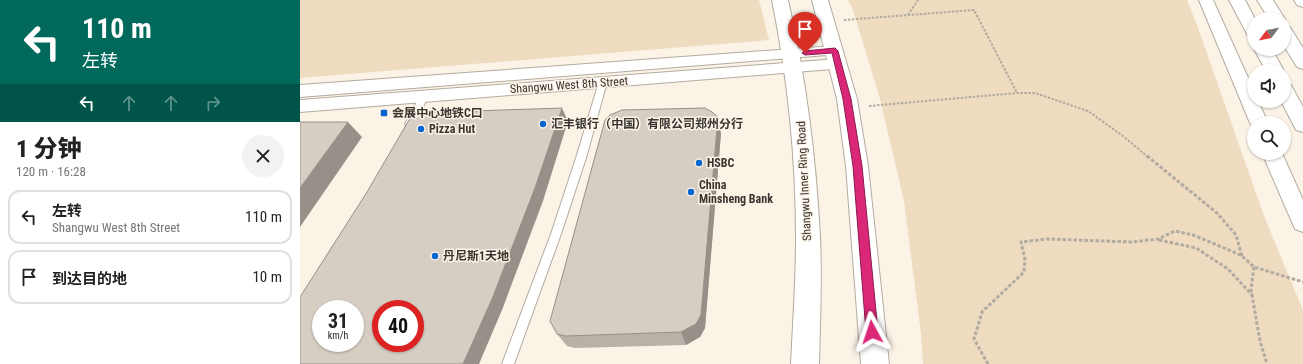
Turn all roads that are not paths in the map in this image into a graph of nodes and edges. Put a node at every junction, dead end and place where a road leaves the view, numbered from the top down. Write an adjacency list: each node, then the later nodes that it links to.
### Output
1 (780, 0): 10 (main road, Shangwu Inner Ring Road)
2 (820, 0): 9 (main road)
3 (1206, 0): 17 (street)
4 (1238, 0): 7 (main road)
5 (1266, 0): 6 (main road)
6 (1273, 12)
7 (1247, 18)
8 (1291, 43): 11 (main road)
9 (836, 58): 10 (street, Shangwu West 8th Street); 24 (main road)
10 (792, 61): 12 (street, Shangwu West 8th Street); 13 (street, Shangwu West 8th Street); 23 (main road, Shangwu Inner Ring Road)
11 (1303, 63)
12 (603, 82): 14 (street, Shangwu West 8th Street); 22 (lane)
13 (300, 91)
14 (424, 96): 16 (street, Shangwu West 8th Street); 19 (lane)
15 (1291, 102): 18 (main road)
16 (300, 106)
17 (1256, 116)
18 (1303, 125)
19 (406, 131)
20 (1275, 160): 21 (street)
21 (1303, 223)
22 (508, 364)
23 (805, 364)
24 (874, 364)

